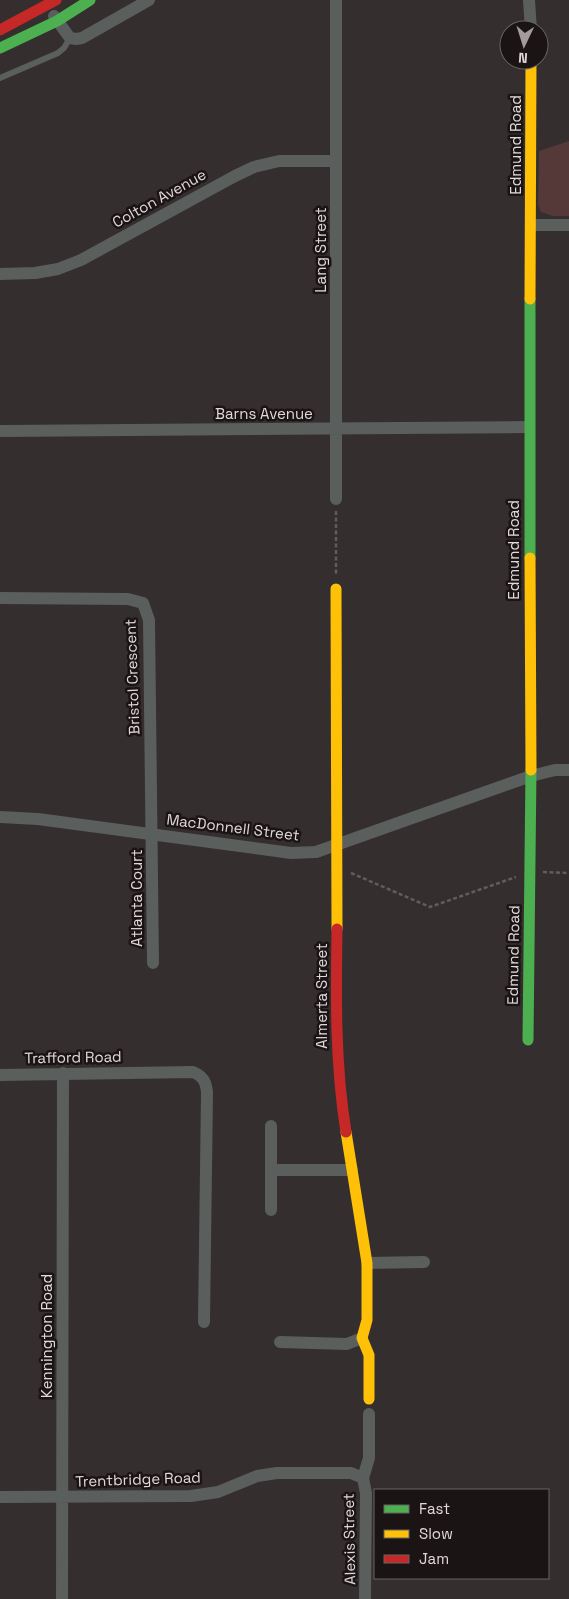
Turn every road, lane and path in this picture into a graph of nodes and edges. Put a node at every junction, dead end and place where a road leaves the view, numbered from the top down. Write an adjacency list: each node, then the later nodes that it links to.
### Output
1 (90, 0): 7 (street)
2 (149, 0): 9 (street)
3 (336, 0): 13 (street, Lang Street)
4 (529, 0): 6 (street)
5 (52, 2): 7 (street); 8 (street)
6 (530, 20)
7 (57, 21): 9 (street); 10 (street)
8 (0, 30)
9 (70, 38): 12 (lane)
10 (0, 48)
11 (531, 70): 14 (street, Edmund Road)
12 (0, 78)
13 (336, 161): 16 (street, Colton Avenue); 18 (street, Lang Street)
14 (531, 224): 15 (street); 17 (street, Edmund Road)
15 (569, 225)
16 (0, 274)
17 (529, 428): 18 (street, Barns Avenue); 24 (street, Edmund Road)
18 (335, 429): 19 (street, Barns Avenue); 20 (street, Lang Street)
19 (0, 431)
20 (336, 499): 21 (path)
21 (336, 589): 27 (street, Almerta Street)
22 (0, 598): 26 (street, Bristol Crescent)
23 (569, 770): 24 (street, MacDonnell Street)
24 (531, 776): 27 (street, MacDonnell Street); 29 (street, Edmund Road)
25 (0, 817): 26 (street, MacDonnell Street)
26 (152, 833): 27 (street, MacDonnell Street); 31 (street, Atlanta Court)
27 (337, 843): 28 (street, Almerta Street)
28 (337, 867): 29 (path); 37 (street, Almerta Street)
29 (530, 872): 30 (path); 32 (street, Edmund Road)
30 (569, 873)
31 (153, 963)
32 (528, 1040)
33 (63, 1073): 34 (street, Trafford Road); 41 (street, Trafford Road); 48 (street, Kennington Road)
34 (0, 1074)
35 (271, 1126): 36 (street)
36 (270, 1170): 37 (street); 38 (street)
37 (352, 1170): 40 (street, Almerta Street)
38 (271, 1210)
39 (424, 1262): 40 (street)
40 (366, 1263): 42 (street, Almerta Street)
41 (204, 1322)
42 (362, 1338): 43 (street); 44 (street, Almerta Street)
43 (280, 1342)
44 (369, 1399)
45 (369, 1414): 46 (street)
46 (363, 1478): 48 (street, Trentbridge Road); 50 (street, Alexis Street)
47 (0, 1497): 48 (street, Trentbridge Road)
48 (63, 1497): 49 (street, Kennington Road)
49 (62, 1599)
50 (366, 1599)

